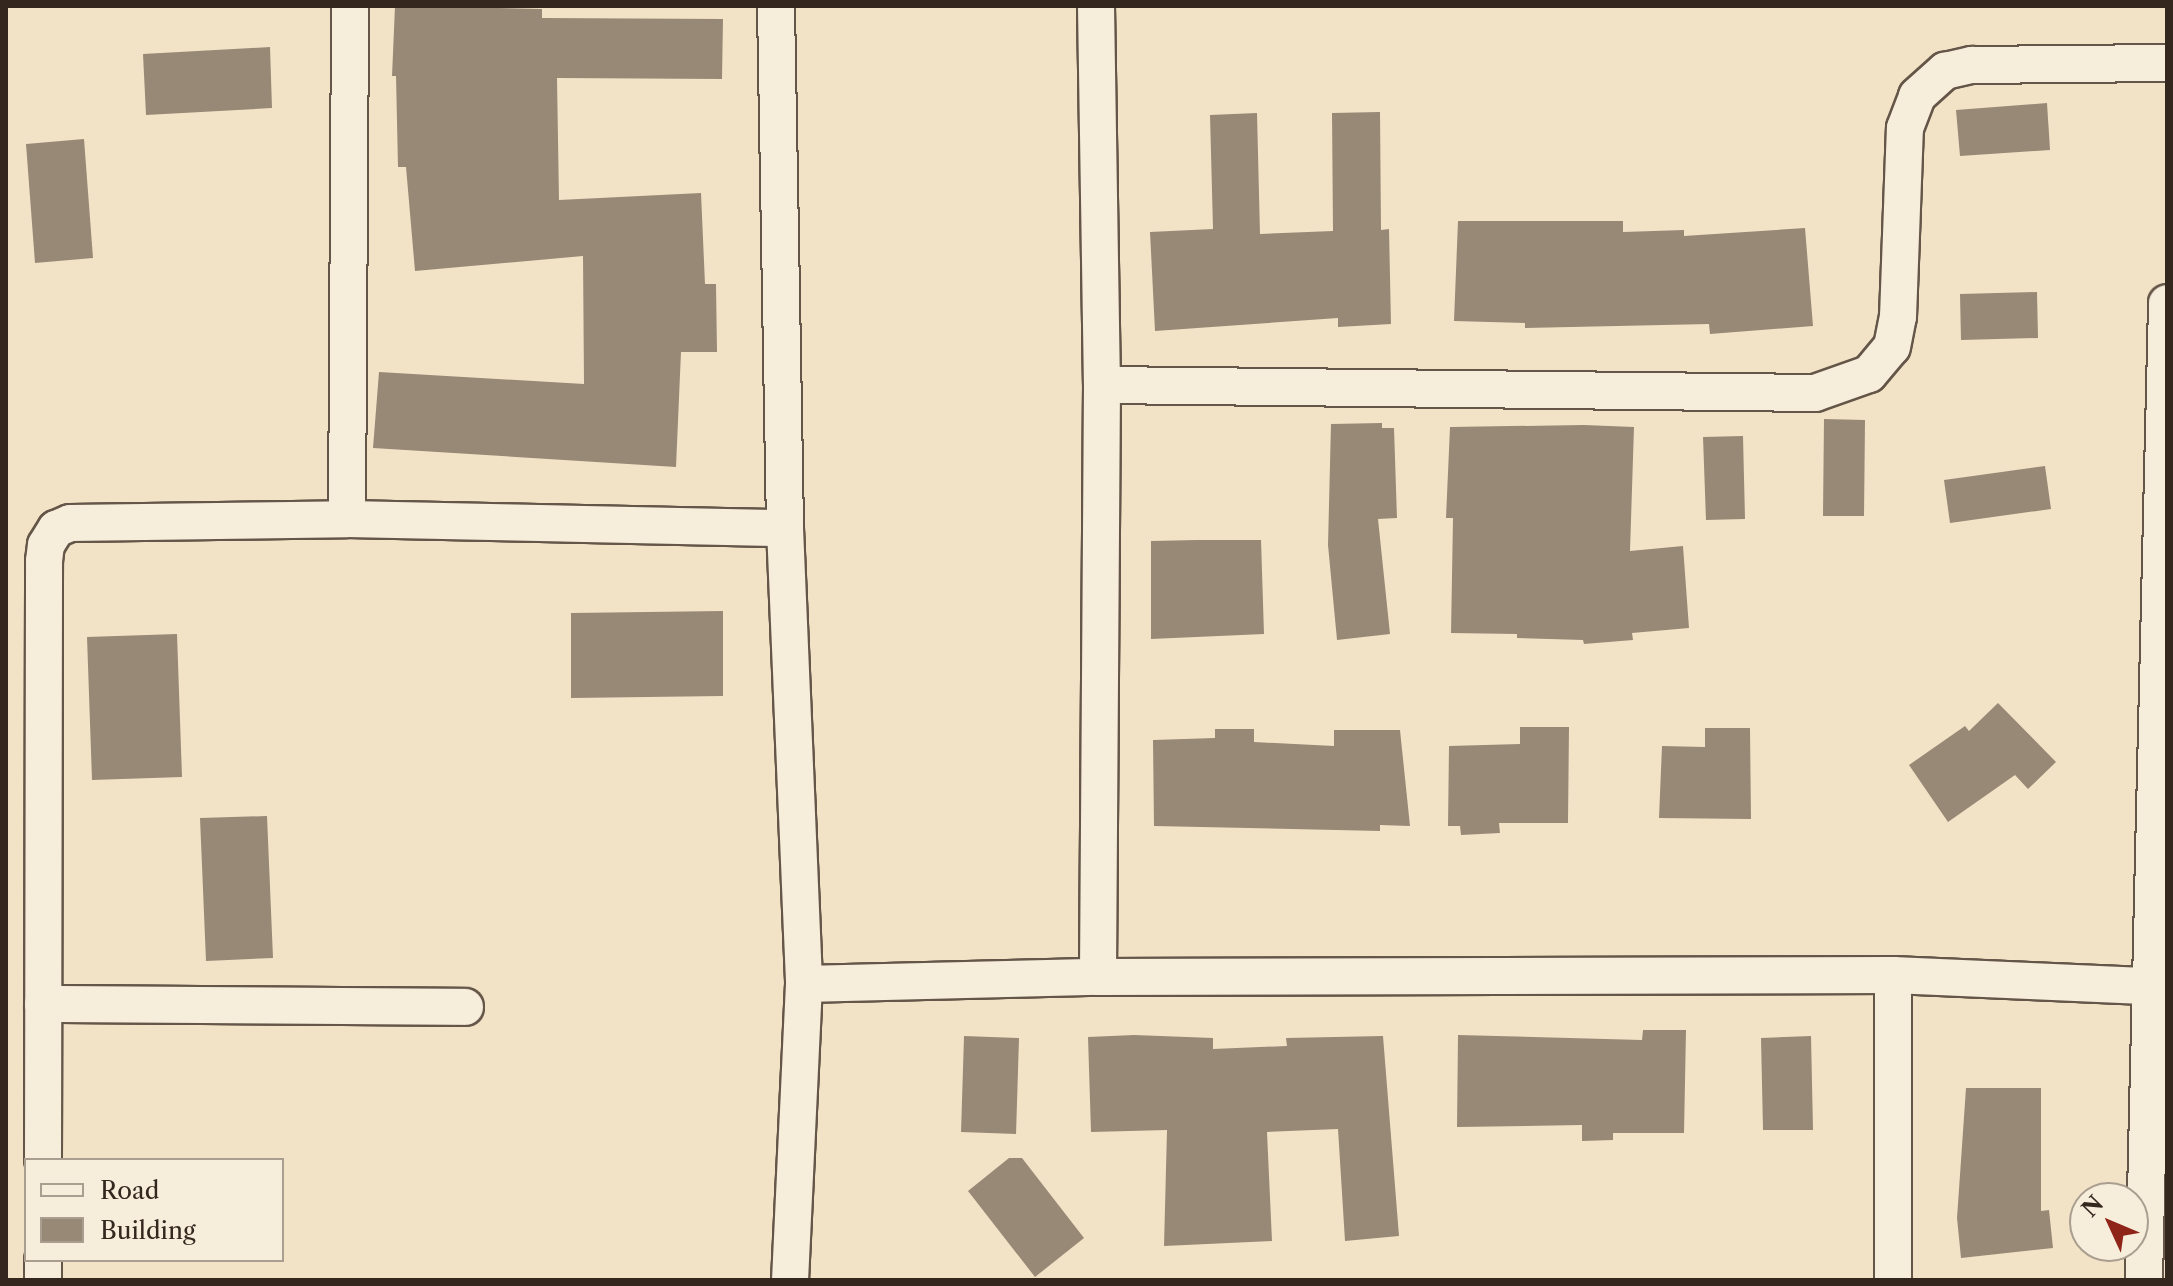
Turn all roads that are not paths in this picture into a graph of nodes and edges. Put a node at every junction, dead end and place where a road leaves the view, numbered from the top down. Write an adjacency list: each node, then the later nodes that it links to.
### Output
1 (350, 6): 7 (street)
2 (776, 6): 8 (street)
3 (1096, 6): 6 (street)
4 (2167, 63): 6 (street)
5 (2167, 303): 12 (street)
6 (1102, 385): 10 (street)
7 (347, 519): 8 (street); 13 (street)
8 (785, 528): 11 (street)
9 (1893, 975): 10 (street); 12 (street); 17 (street)
10 (1098, 977): 11 (street)
11 (804, 984): 16 (street)
12 (2159, 986): 18 (street)
13 (43, 1004): 14 (street); 15 (street)
14 (465, 1007)
15 (43, 1158)
16 (790, 1280)
17 (1893, 1280)
18 (2144, 1280)

